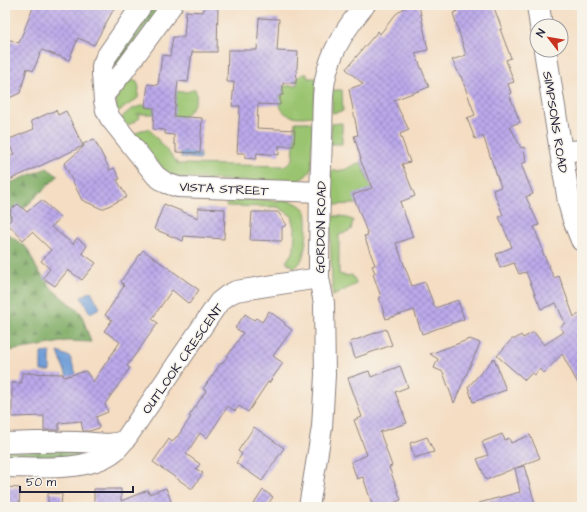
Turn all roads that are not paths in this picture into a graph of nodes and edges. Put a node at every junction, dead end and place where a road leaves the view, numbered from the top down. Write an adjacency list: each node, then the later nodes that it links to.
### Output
1 (142, 5): 7 (street, VISTA STREET)
2 (172, 5): 7 (street)
3 (365, 5): 9 (street, GORDON ROAD)
4 (538, 5): 5 (main road)
5 (540, 18)
6 (547, 58): 8 (main road, SIMPSONS ROAD)
7 (104, 95): 9 (street, VISTA STREET)
8 (572, 151): 10 (main road, SIMPSONS ROAD)
9 (320, 192): 11 (street, GORDON ROAD)
10 (582, 240)
11 (319, 278): 12 (street, OUTLOOK CRESCENT); 15 (street, GORDON ROAD)
12 (125, 440): 13 (street); 14 (street, OUTLOOK CRESCENT)
13 (5, 443)
14 (5, 468)
15 (309, 507)

